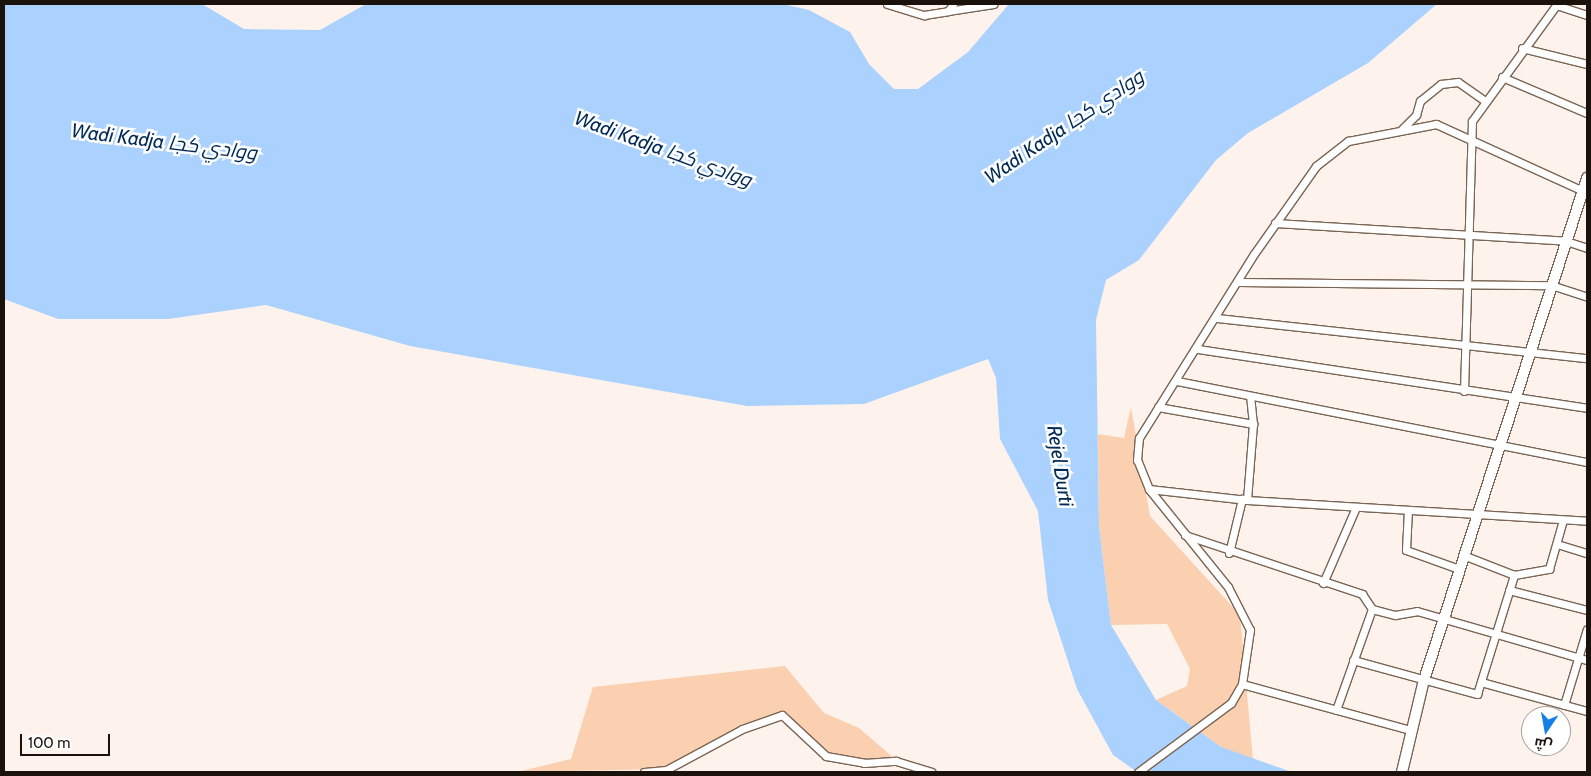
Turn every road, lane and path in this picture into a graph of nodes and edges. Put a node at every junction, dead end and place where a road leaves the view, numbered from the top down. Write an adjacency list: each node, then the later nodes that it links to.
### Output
1 (887, 4): 5 (street)
2 (953, 4): 5 (street)
3 (993, 4): 5 (street)
4 (1557, 4): 6 (street); 7 (street)
5 (948, 11)
6 (1587, 15)
7 (1522, 48): 8 (street); 9 (street)
8 (1587, 64)
9 (1502, 77): 10 (street); 11 (street)
10 (1484, 100): 12 (street); 13 (street)
11 (1587, 112)
12 (1402, 129): 13 (street); 16 (street)
13 (1469, 136): 15 (street); 17 (street)
14 (1587, 178): 15 (street)
15 (1583, 191): 18 (street)
16 (1275, 223): 17 (street); 20 (street)
17 (1468, 234): 18 (street); 21 (street)
18 (1566, 241): 19 (street); 22 (street)
19 (1587, 248)
20 (1239, 282): 21 (street); 24 (street)
21 (1468, 284): 22 (street); 25 (street)
22 (1552, 285): 23 (street); 27 (street)
23 (1587, 297)
24 (1217, 318): 25 (street); 26 (street)
25 (1468, 345): 27 (street); 30 (street)
26 (1198, 349): 29 (street); 30 (street)
27 (1532, 351): 28 (street); 32 (street)
28 (1587, 358)
29 (1177, 381): 31 (street); 33 (street)
30 (1464, 390): 32 (street)
31 (1250, 397): 35 (street); 36 (street)
32 (1514, 398): 34 (street); 36 (street)
33 (1158, 407): 35 (street); 38 (street)
34 (1587, 408)
35 (1253, 424): 39 (street)
36 (1499, 446): 37 (street); 42 (street)
37 (1587, 462)
38 (1150, 489): 39 (street); 45 (street)
39 (1244, 500): 40 (street); 47 (street)
40 (1356, 507): 41 (street); 52 (street)
41 (1408, 510): 42 (street); 50 (street)
42 (1476, 515): 43 (street); 49 (street)
43 (1563, 520): 44 (street); 46 (street)
44 (1587, 521)
45 (1185, 535): 47 (street); 64 (street)
46 (1557, 544): 48 (street); 51 (street)
47 (1229, 553): 52 (street)
48 (1587, 553)
49 (1463, 556): 50 (street); 51 (street)
50 (1459, 569): 56 (street)
51 (1514, 575): 53 (street)
52 (1323, 582): 54 (street)
53 (1509, 590): 55 (street); 58 (street)
54 (1372, 608): 56 (street); 60 (street)
55 (1587, 610)
56 (1444, 618): 58 (street); 62 (street)
57 (1587, 629): 59 (street)
58 (1493, 633): 59 (street); 63 (street)
59 (1579, 658): 61 (street); 65 (street)
60 (1353, 660): 62 (street); 66 (street)
61 (1587, 660)
62 (1424, 680): 63 (street); 68 (street)
63 (1482, 682): 65 (street)
64 (1242, 684): 66 (street); 71 (street)
65 (1564, 705): 67 (street)
66 (1336, 710): 68 (street)
67 (1587, 712)
68 (1410, 730): 72 (street)
69 (644, 772): 70 (street)
70 (931, 772)
71 (1138, 772)
72 (1402, 772)

